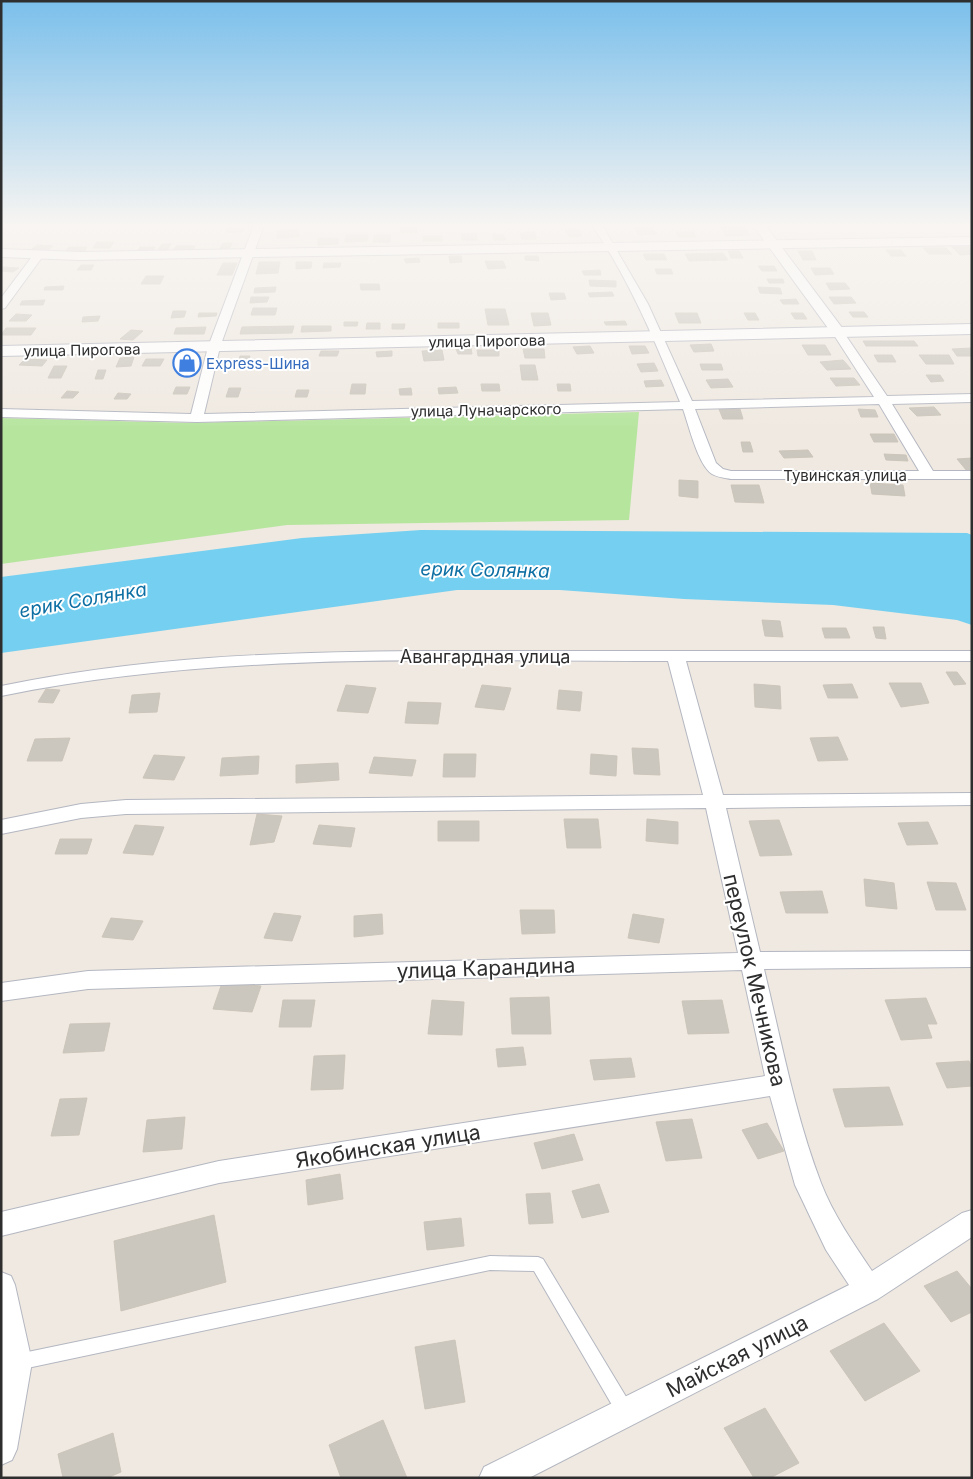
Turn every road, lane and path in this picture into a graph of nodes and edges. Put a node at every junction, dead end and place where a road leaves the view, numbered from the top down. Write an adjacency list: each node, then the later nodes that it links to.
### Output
1 (10, 294): 5 (street)
2 (234, 294): 9 (street)
3 (637, 294): 8 (street)
4 (810, 294): 7 (street)
5 (1, 306)
6 (972, 329): 7 (main road, улица Пирогова)
7 (838, 332): 8 (main road, улица Пирогова); 12 (street)
8 (658, 336): 9 (main road, улица Пирогова); 13 (street)
9 (214, 347): 10 (main road, улица Пирогова); 15 (street)
10 (1, 351)
11 (972, 398): 12 (street, улица Луначарского)
12 (883, 400): 13 (street, улица Луначарского); 16 (street)
13 (689, 405): 15 (street, улица Луначарского); 16 (street, Тувинская улица)
14 (1, 413): 15 (street, улица Луначарского)
15 (197, 418)
16 (928, 474): 17 (street, Тувинская улица); 18 (street)
17 (972, 475)
18 (972, 482)
19 (972, 656): 20 (street, Авангардная улица)
20 (676, 657): 21 (street, Авангардная улица); 23 (street, переулок Мечникова)
21 (1, 691)
22 (972, 799): 23 (street)
23 (715, 802): 24 (street); 26 (street, переулок Мечникова)
24 (1, 827)
25 (972, 959): 26 (street, улица Карандина)
26 (750, 961): 27 (street, улица Карандина); 28 (street, переулок Мечникова)
27 (1, 992)
28 (778, 1084): 30 (street, Якобинская улица); 32 (street, переулок Мечникова)
29 (972, 1222): 32 (street, Майская улица)
30 (1, 1224)
31 (1, 1285): 33 (street)
32 (868, 1290): 34 (street, Майская улица)
33 (17, 1362): 34 (lane); 35 (street)
34 (625, 1412): 36 (street, Майская улица)
35 (1, 1449)
36 (495, 1478)

